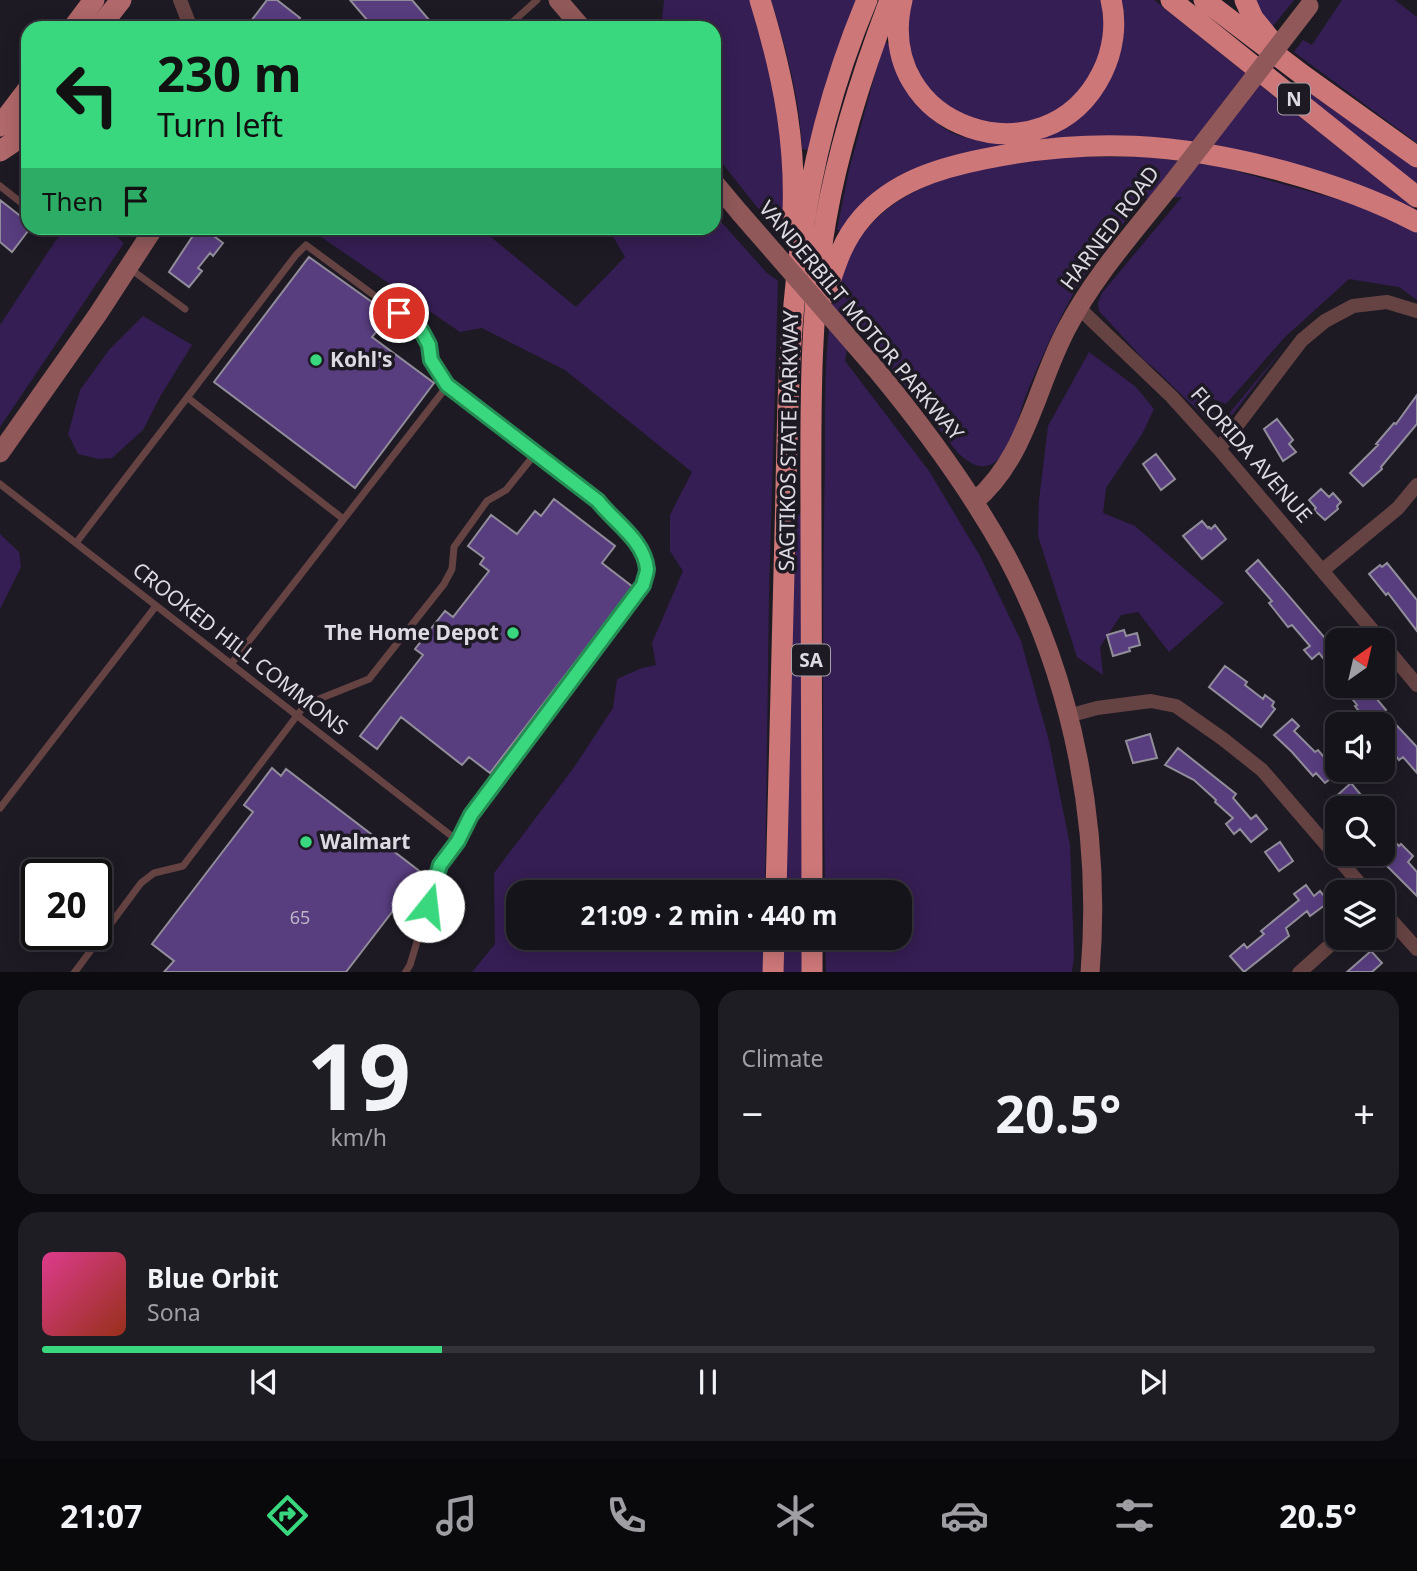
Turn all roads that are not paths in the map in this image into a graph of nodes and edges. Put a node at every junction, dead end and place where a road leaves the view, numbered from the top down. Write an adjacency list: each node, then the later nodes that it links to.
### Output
1 (94, 0): 15 (main road)
2 (121, 0): 16 (main road)
3 (180, 0): 17 (street)
4 (537, 0): 18 (lane)
5 (558, 0): 19 (main road)
6 (760, 0): 38 (highway)
7 (867, 0): 38 (highway, SAGTIKOS STATE PARKWAY / SA)
8 (890, 0): 35 (highway, SAGTIKOS STATE PARKWAY / SA)
9 (902, 0): 10 (highway)
10 (1111, 0)
11 (1171, 0): 27 (highway, N)
12 (1204, 0): 20 (highway, N)
13 (1245, 0): 20 (highway)
14 (1311, 3): 32 (main road, HARNED ROAD, bridge)
15 (78, 21)
16 (104, 21)
17 (188, 21)
18 (514, 21)
19 (576, 21)
20 (1304, 76): 24 (highway, N)
21 (15, 110): 22 (main road); 23 (main road)
22 (0, 126)
23 (0, 152)
24 (1417, 158)
25 (0, 186): 28 (lane)
26 (721, 190): 44 (main road, VANDERBILT MOTOR PARKWAY, bridge)
27 (1417, 197)
28 (21, 202)
29 (1417, 222): 35 (highway)
30 (150, 235): 31 (main road)
31 (129, 268): 33 (lane); 40 (main road)
32 (1079, 307): 39 (street, FLORIDA AVENUE); 44 (main road, HARNED ROAD)
33 (185, 309)
34 (1417, 311): 39 (street)
35 (813, 338): 58 (highway, SAGTIKOS STATE PARKWAY / SA)
36 (447, 385): 37 (lane); 41 (lane); 45 (lane)
37 (188, 398): 45 (lane); 46 (lane)
38 (789, 399): 57 (highway, SAGTIKOS STATE PARKWAY / SA)
39 (1219, 449): 47 (street, FLORIDA AVENUE)
40 (0, 453)
41 (536, 454): 53 (lane); 56 (lane)
42 (0, 484): 46 (lane, CROOKED HILL COMMONS)
43 (1417, 485): 47 (street)
44 (975, 501): 54 (main road, VANDERBILT MOTOR PARKWAY)
45 (342, 518): 51 (lane)
46 (76, 543): 48 (lane, CROOKED HILL COMMONS)
47 (1323, 570): 49 (street, FLORIDA AVENUE)
48 (156, 606): 51 (lane, CROOKED HILL COMMONS); 55 (lane)
49 (1371, 628)
50 (1395, 658): 52 (street, FLORIDA AVENUE)
51 (231, 664): 53 (lane, CROOKED HILL COMMONS)
52 (1417, 685)
53 (297, 716): 56 (lane, CROOKED HILL COMMONS); 65 (lane)
54 (1068, 716): 59 (street); 69 (main road, VANDERBILT MOTOR PARKWAY)
55 (0, 808)
56 (458, 841): 66 (lane)
57 (776, 880)
58 (812, 880)
59 (1357, 880)
60 (1395, 925): 62 (street)
61 (1325, 949): 70 (street)
62 (1417, 949)
63 (774, 950): 67 (highway)
64 (812, 950): 68 (highway)
65 (74, 972)
66 (405, 972)
67 (774, 972)
68 (812, 972)
69 (1090, 972)
70 (1299, 972)

